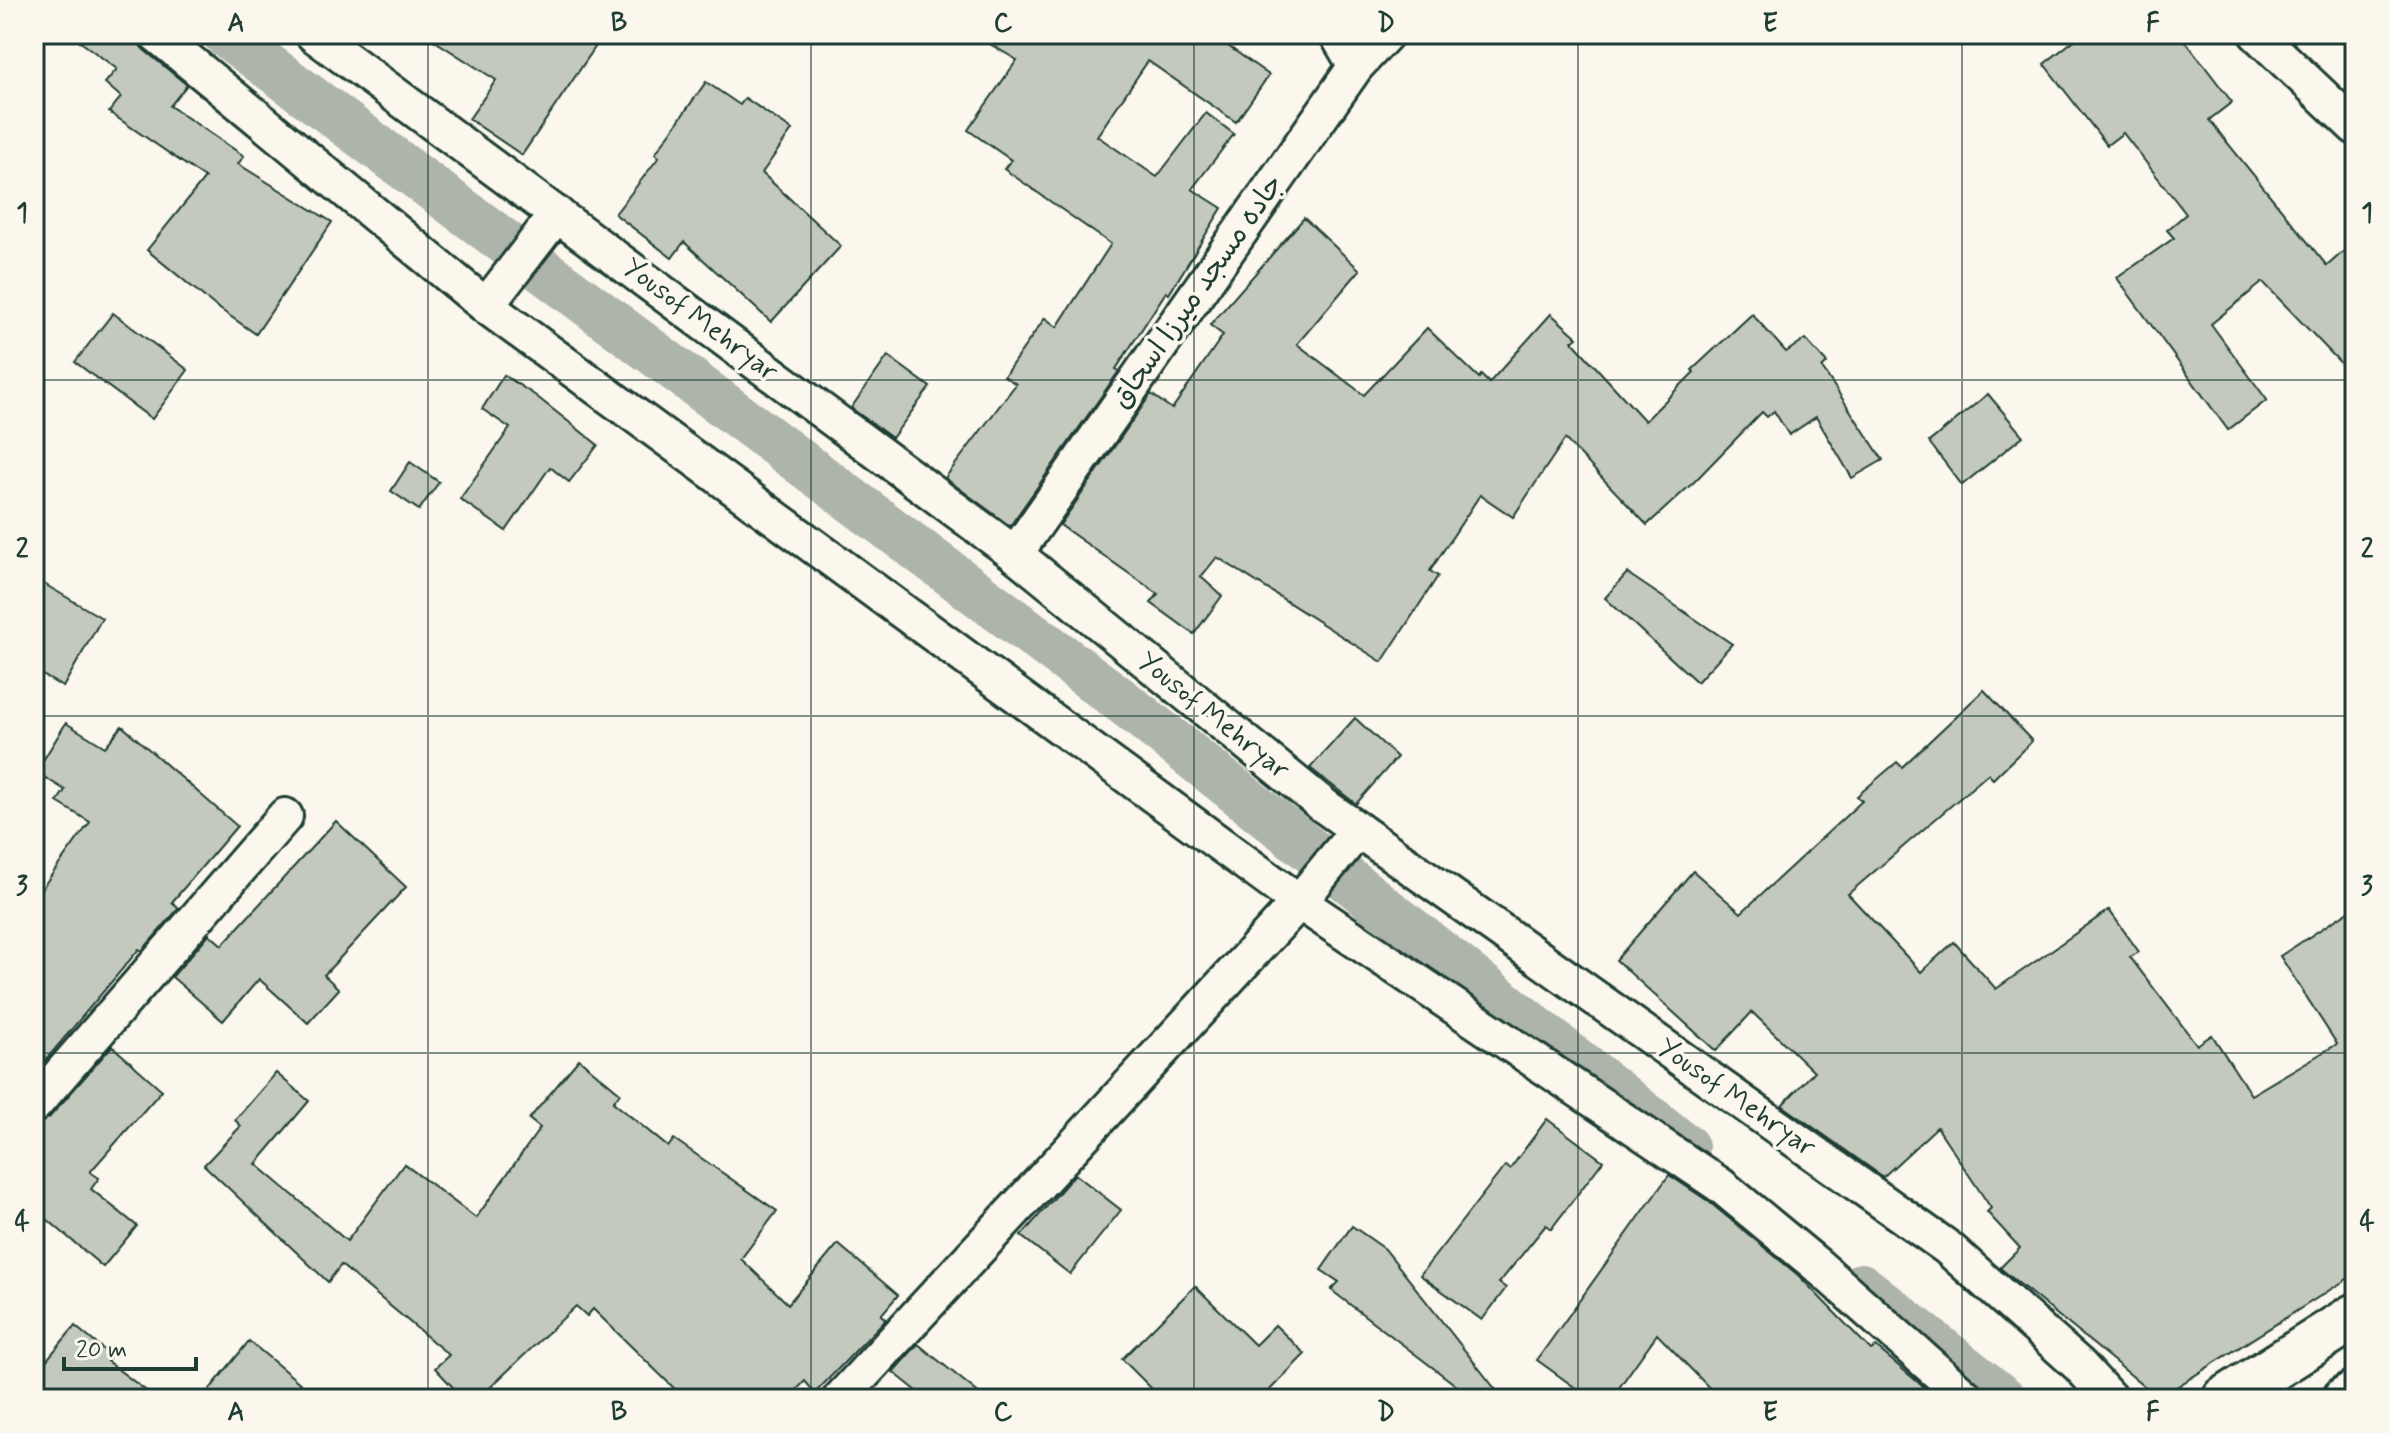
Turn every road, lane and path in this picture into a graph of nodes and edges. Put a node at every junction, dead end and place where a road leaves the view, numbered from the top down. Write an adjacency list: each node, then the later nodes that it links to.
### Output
1 (156, 34): 9 (street)
2 (313, 34): 8 (street, Yousof Mehryar)
3 (1337, 34): 6 (street)
4 (1386, 34): 6 (street, جاده مسجد ميرزا اسحاق)
5 (2257, 34): 7 (street)
6 (1356, 66): 10 (street, جاده مسجد ميرزا اسحاق)
7 (2353, 122)
8 (557, 214): 9 (street); 10 (street, Yousof Mehryar)
9 (486, 306): 13 (street)
10 (1015, 554): 12 (street, Yousof Mehryar)
11 (285, 816): 14 (street)
12 (1352, 836): 13 (street); 19 (street, Yousof Mehryar)
13 (1304, 896): 17 (street); 18 (street)
14 (34, 1105)
15 (2355, 1316): 20 (main road)
16 (2355, 1393): 21 (main road)
17 (840, 1399)
18 (1968, 1399)
19 (2110, 1399)
20 (2225, 1399)
21 (2345, 1399)

